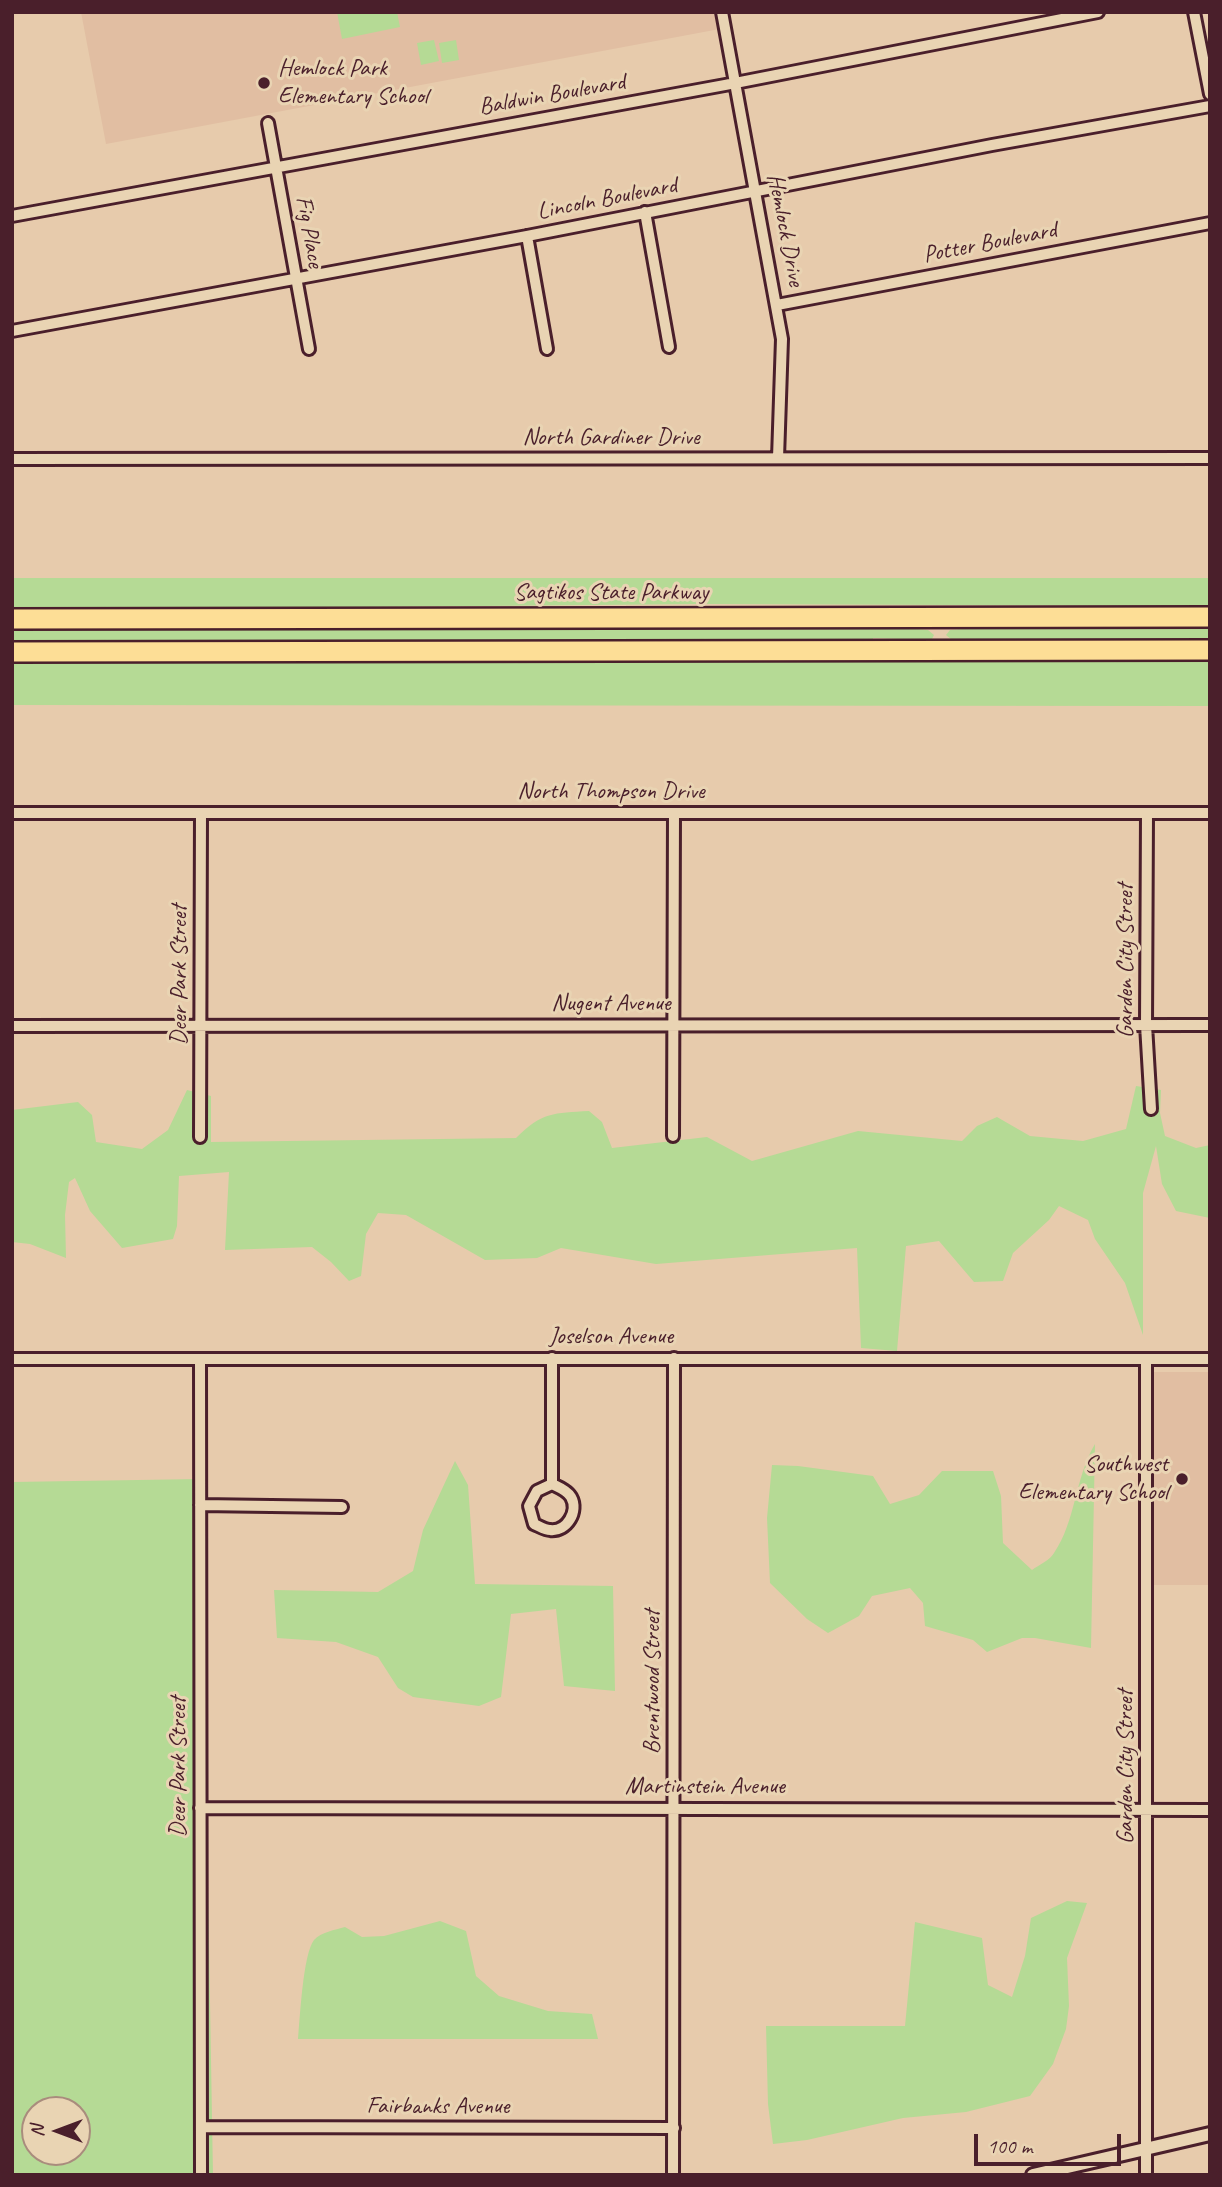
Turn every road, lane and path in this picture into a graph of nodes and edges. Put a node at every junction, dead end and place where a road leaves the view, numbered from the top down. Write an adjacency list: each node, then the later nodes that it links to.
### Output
1 (722, 12): 4 (street, Hemlock Drive)
2 (1098, 12): 4 (street, Baldwin Boulevard)
3 (1194, 12): 5 (street)
4 (735, 83): 8 (street, Baldwin Boulevard); 9 (street, Hemlock Drive)
5 (1210, 94)
6 (1210, 106): 9 (street, Lincoln Boulevard)
7 (268, 123): 8 (street, Fig Place)
8 (276, 167): 11 (street, Baldwin Boulevard); 14 (street, Fig Place)
9 (756, 191): 10 (street, Lincoln Boulevard); 15 (street, Hemlock Drive)
10 (645, 212): 13 (street, Lincoln Boulevard); 17 (street)
11 (12, 216)
12 (1210, 223): 15 (street, Potter Boulevard)
13 (527, 236): 14 (street, Lincoln Boulevard); 19 (street)
14 (296, 279): 16 (street, Lincoln Boulevard); 18 (street, Fig Place)
15 (777, 305): 20 (street, Hemlock Drive)
16 (12, 331)
17 (669, 347)
18 (309, 349)
19 (547, 349)
20 (778, 458): 21 (street, North Gardiner Drive); 22 (street, North Gardiner Drive)
21 (1210, 458)
22 (12, 459)
23 (1210, 617): 24 (highway, Sagtikos State Parkway)
24 (12, 618)
25 (1210, 650): 26 (highway)
26 (12, 652)
27 (12, 813): 28 (street, North Thompson Drive)
28 (201, 813): 29 (street, North Thompson Drive); 36 (street, Deer Park Street)
29 (674, 813): 30 (street, North Thompson Drive); 32 (street)
30 (1147, 813): 31 (street, North Thompson Drive); 33 (street, Garden City Street)
31 (1210, 813)
32 (673, 1025): 33 (street, Nugent Avenue); 36 (street, Nugent Avenue); 38 (street)
33 (1146, 1025): 34 (street, Nugent Avenue); 37 (street, Garden City Street)
34 (1210, 1025)
35 (12, 1026): 36 (street, Nugent Avenue)
36 (201, 1026): 39 (street, Deer Park Street)
37 (1151, 1109)
38 (673, 1136)
39 (200, 1137)
40 (552, 1358): 41 (street, Joselson Avenue); 43 (street, Joselson Avenue); 46 (street)
41 (674, 1358): 44 (street, Joselson Avenue); 50 (street, Brentwood Street)
42 (12, 1359): 43 (street, Joselson Avenue)
43 (200, 1359): 47 (street, Deer Park Street)
44 (1146, 1359): 45 (street, Joselson Avenue); 51 (street, Garden City Street)
45 (1210, 1359)
46 (552, 1484): 46 (street)
47 (200, 1505): 48 (street); 49 (street, Deer Park Street)
48 (342, 1507)
49 (200, 1808): 50 (street, Martinstein Avenue); 53 (street, Deer Park Street)
50 (674, 1808): 51 (street, Martinstein Avenue); 54 (street, Brentwood Street)
51 (1146, 1810): 52 (street, Martinstein Avenue); 56 (street, Garden City Street)
52 (1210, 1810)
53 (201, 2127): 54 (street, Fairbanks Avenue); 57 (street, Deer Park Street)
54 (674, 2128): 58 (street, Brentwood Street)
55 (1210, 2134): 56 (street)
56 (1146, 2148): 59 (street); 60 (street, Garden City Street)
57 (201, 2175)
58 (673, 2175)
59 (1033, 2175)
60 (1146, 2175)

